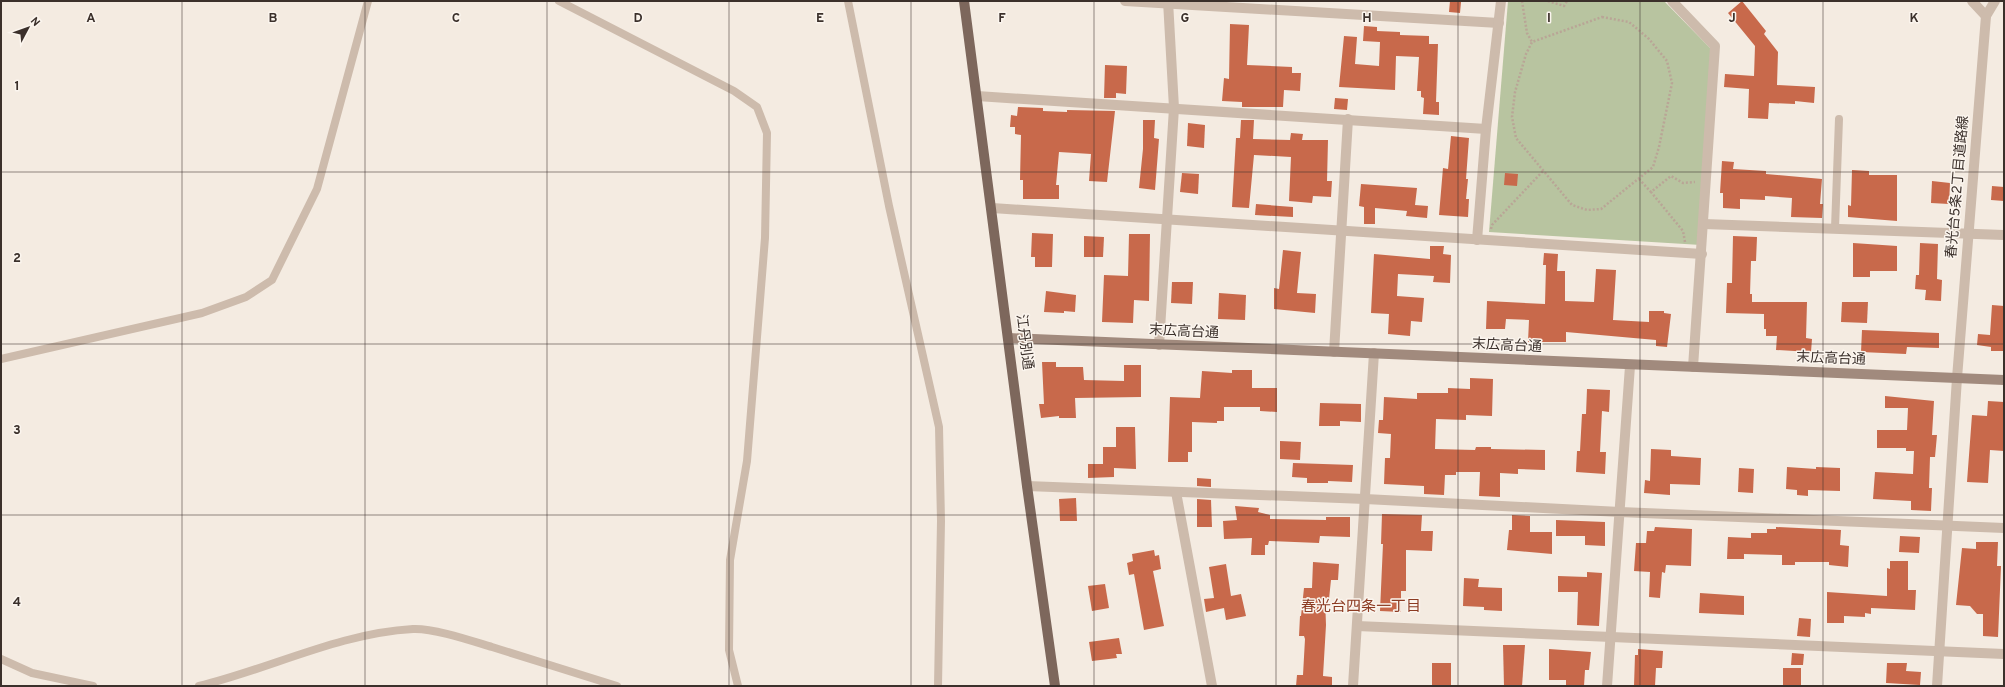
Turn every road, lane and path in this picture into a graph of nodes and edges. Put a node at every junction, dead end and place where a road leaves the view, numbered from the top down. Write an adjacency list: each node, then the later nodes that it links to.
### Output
1 (368, 1): 41 (lane)
2 (559, 1): 60 (lane)
3 (848, 1): 61 (lane)
4 (964, 1): 17 (main road, 江丹別通)
5 (1125, 1): 13 (street)
6 (1501, 1): 15 (street)
7 (1522, 1): 16 (path)
8 (1548, 1): 9 (path)
9 (1567, 1)
10 (1672, 1): 24 (street)
11 (1972, 1): 14 (street)
12 (1995, 1): 14 (street, 春光台5条2丁目道路線)
13 (1168, 2): 15 (street); 18 (street)
14 (1986, 16): 31 (street, 春光台5条2丁目道路線)
15 (1500, 23): 21 (street)
16 (1532, 42): 22 (path); 23 (path)
17 (977, 96): 18 (street); 26 (main road, 江丹別通)
18 (1174, 108): 19 (street); 27 (street)
19 (1348, 118): 21 (street); 30 (street)
20 (1839, 119): 29 (lane)
21 (1486, 129): 33 (street)
22 (1543, 171): 23 (path); 34 (path)
23 (1639, 179): 25 (path)
24 (1706, 183): 25 (path); 28 (street)
25 (1651, 192): 36 (path)
26 (992, 208): 27 (street); 37 (main road, 江丹別通)
27 (1167, 220): 30 (street); 38 (street)
28 (1704, 224): 29 (street); 35 (street)
29 (1835, 228): 31 (street)
30 (1340, 230): 33 (street); 39 (street)
31 (1968, 233): 32 (street); 44 (street, 春光台5条2丁目道路線)
32 (2004, 235)
33 (1477, 240): 34 (street)
34 (1490, 241): 36 (street)
35 (1702, 254): 36 (street); 43 (street)
36 (1687, 255)
37 (1009, 338): 38 (street, 末広高台通); 46 (main road, 江丹別通)
38 (1159, 345): 39 (street, 末広高台通)
39 (1334, 352): 40 (street, 末広高台通)
40 (1374, 353): 42 (street, 末広高台通); 48 (street)
41 (1, 359)
42 (1630, 366): 43 (street, 末広高台通); 49 (street)
43 (1693, 367): 44 (street, 末広高台通)
44 (1957, 378): 45 (street, 末広高台通); 50 (street, 春光台5条2丁目道路線)
45 (2004, 380)
46 (1027, 486): 47 (street); 62 (main road, 江丹別通)
47 (1176, 492): 48 (street); 63 (street)
48 (1364, 499): 49 (street); 52 (street)
49 (1620, 512): 50 (street); 53 (street)
50 (1946, 525): 51 (street); 54 (street, 春光台5条2丁目道路線)
51 (2004, 528)
52 (1357, 626): 53 (street); 64 (street)
53 (1610, 638): 54 (street); 65 (street)
54 (1939, 652): 55 (street); 66 (street, 春光台5条2丁目道路線)
55 (2004, 654)
56 (1, 659): 57 (lane)
57 (93, 686)
58 (199, 686): 59 (lane)
59 (617, 686)
60 (738, 686)
61 (938, 686)
62 (1055, 686)
63 (1212, 686)
64 (1353, 686)
65 (1607, 686)
66 (1936, 686)

